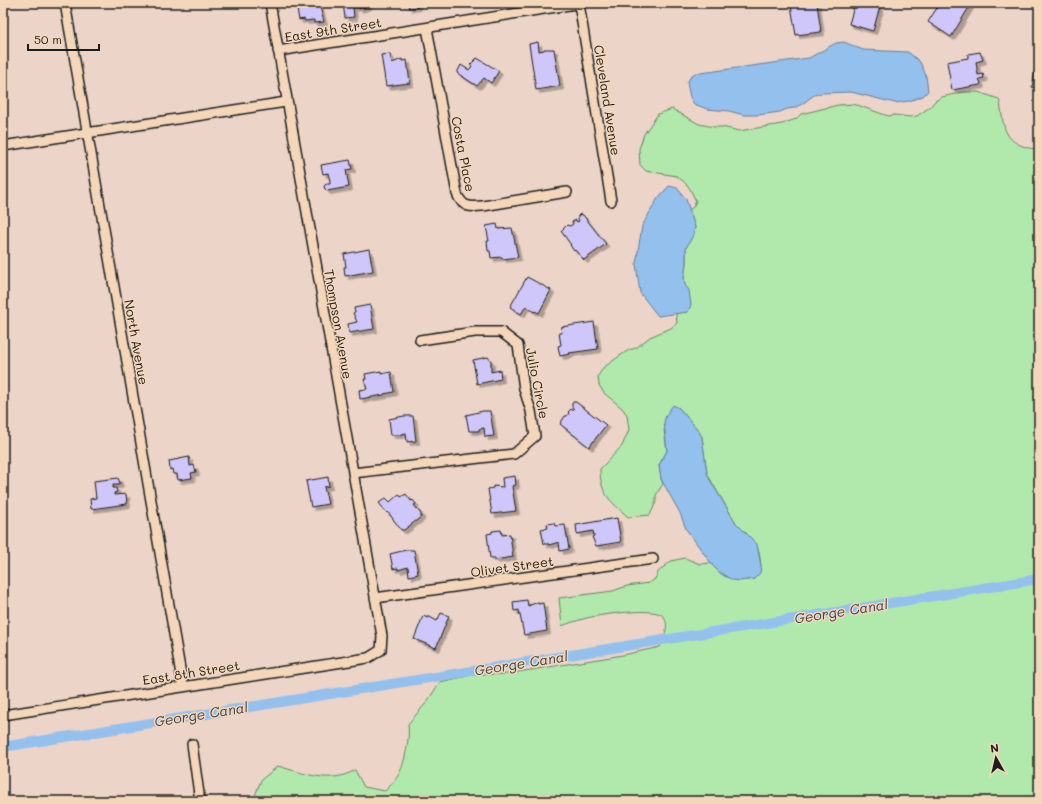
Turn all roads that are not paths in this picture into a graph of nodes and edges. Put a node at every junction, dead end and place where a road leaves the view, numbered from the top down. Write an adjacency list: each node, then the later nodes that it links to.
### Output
1 (66, 3): 8 (street, North Avenue)
2 (270, 3): 6 (street, Thompson Avenue)
3 (582, 3): 4 (street, East 9th Street)
4 (579, 4): 5 (street, East 9th Street); 11 (street, Cleveland Avenue)
5 (427, 28): 6 (street, East 9th Street); 10 (street, Costa Place)
6 (278, 51): 7 (street, Thompson Avenue)
7 (286, 102): 8 (street); 13 (street, Thompson Avenue)
8 (88, 132): 9 (street); 17 (street, North Avenue)
9 (3, 146)
10 (567, 192)
11 (611, 200)
12 (420, 340): 13 (street, Julio Circle)
13 (353, 473): 15 (street, Thompson Avenue)
14 (653, 559): 15 (street, Olivet Street)
15 (375, 598): 16 (street, Thompson Avenue)
16 (381, 650): 17 (street, East 8th Street)
17 (183, 686): 18 (street, East 8th Street)
18 (3, 715)
19 (192, 744): 20 (street)
20 (200, 801)

